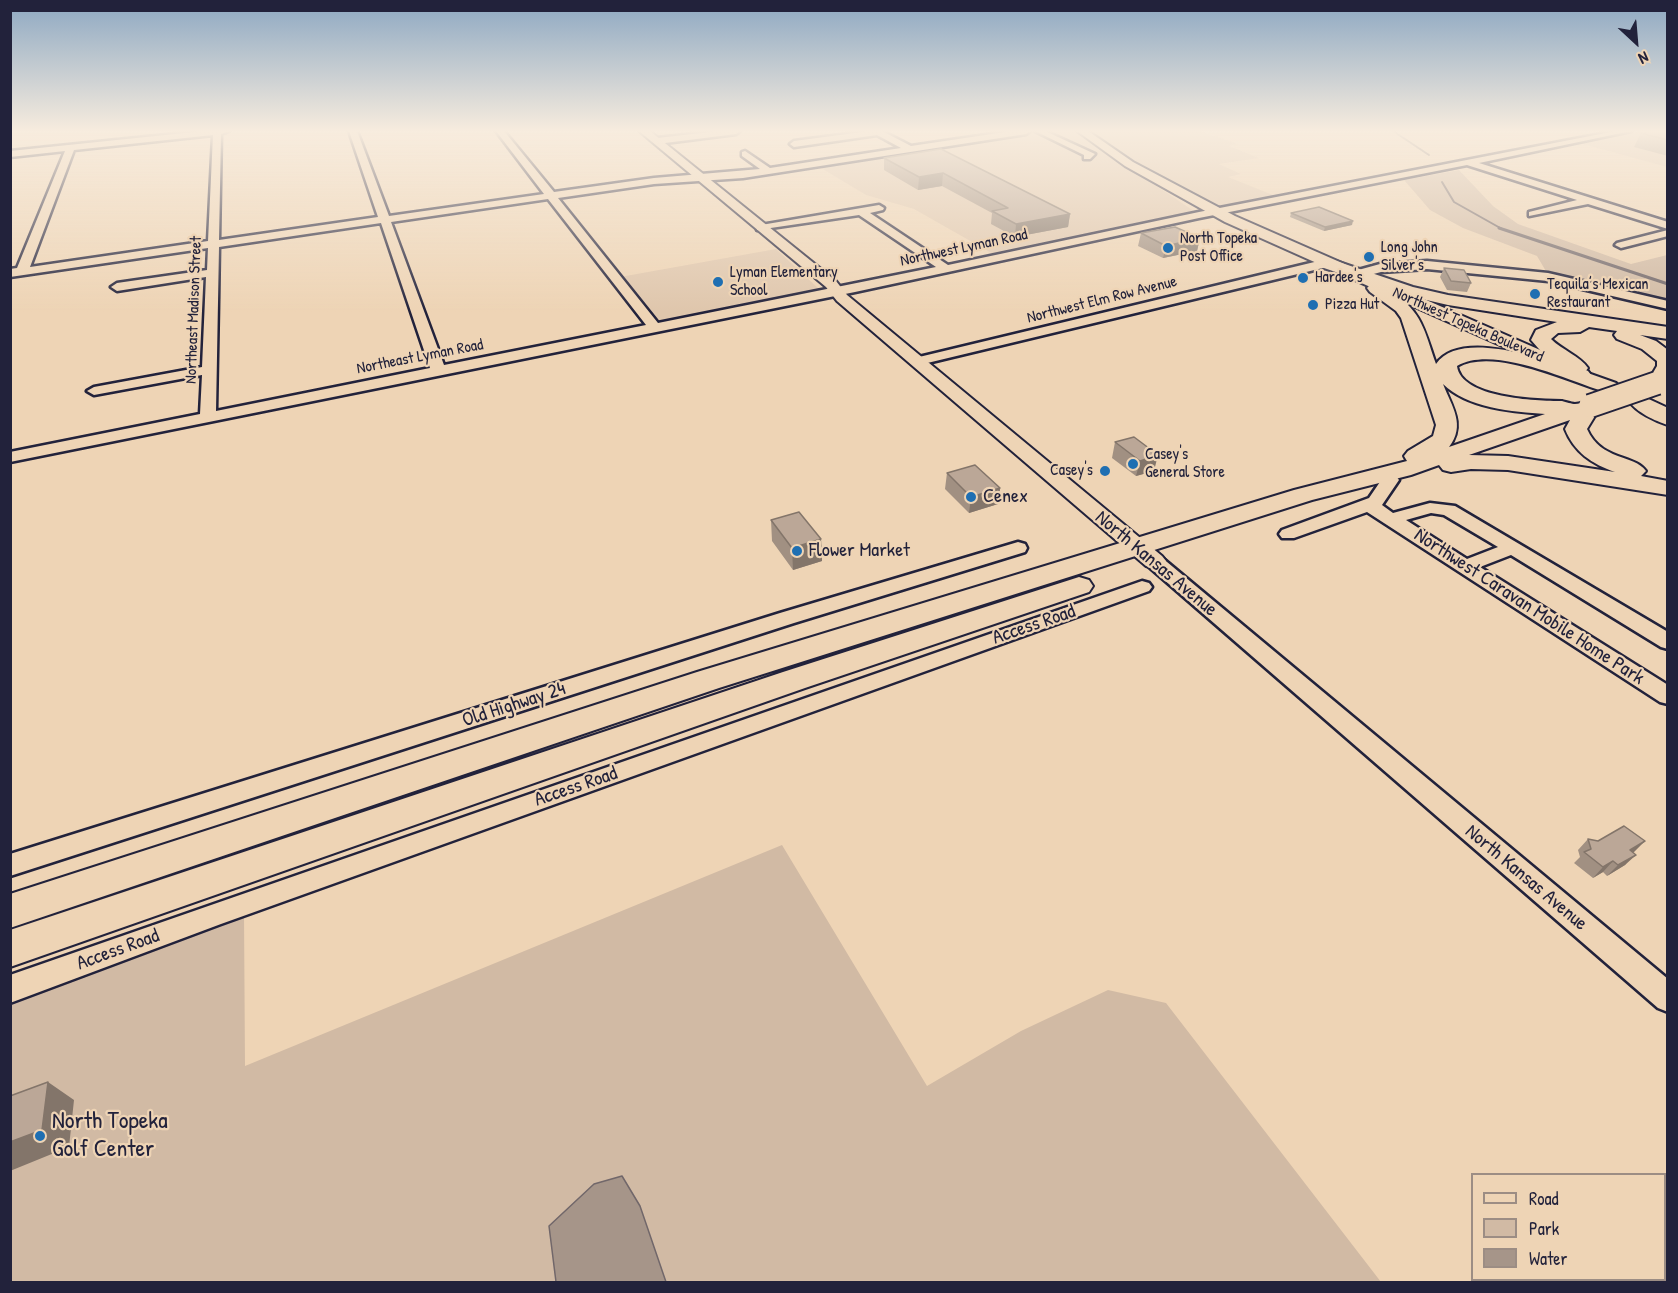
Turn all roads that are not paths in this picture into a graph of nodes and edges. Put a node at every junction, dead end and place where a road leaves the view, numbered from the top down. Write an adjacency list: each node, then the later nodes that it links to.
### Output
1 (52, 191): 24 (street)
2 (216, 191): 21 (street, Northeast Madison Street)
3 (375, 191): 16 (street)
4 (547, 191): 10 (street)
5 (583, 191): 10 (street)
6 (717, 191): 18 (main road, North Kansas Avenue)
7 (1178, 191): 14 (main road)
8 (1323, 191): 14 (street, Northwest Lyman Road)
9 (1559, 191): 11 (street)
10 (551, 196): 16 (street); 30 (street)
11 (1589, 201): 15 (street); 17 (street)
12 (879, 208): 13 (street)
13 (861, 211): 18 (street); 23 (street)
14 (1217, 213): 22 (main road); 23 (street, Northwest Lyman Road)
15 (1533, 214)
16 (386, 220): 21 (street); 34 (street)
17 (1668, 226)
18 (761, 228): 28 (main road, North Kansas Avenue)
19 (1668, 232): 20 (street)
20 (1621, 244)
21 (212, 245): 24 (street); 25 (street, Northeast Madison Street)
22 (1328, 263): 26 (highway); 32 (street, Northwest Elm Row Avenue)
23 (946, 269): 28 (street, Northwest Lyman Road)
24 (16, 273)
25 (211, 273): 27 (street); 33 (street, Northeast Madison Street)
26 (1362, 277): 29 (street); 31 (highway); 36 (main road, Northwest Topeka Boulevard); 44 (highway)
27 (117, 287)
28 (836, 291): 30 (street, Northeast Lyman Road); 32 (main road, North Kansas Avenue)
29 (1668, 305)
30 (655, 328): 34 (street, Northeast Lyman Road)
31 (1668, 333)
32 (919, 361): 52 (main road, North Kansas Avenue)
33 (208, 370): 37 (street); 41 (street, Northeast Madison Street)
34 (440, 372): 41 (street, Northeast Lyman Road)
35 (1664, 381): 36 (highway); 39 (highway, bridge)
36 (1609, 387): 38 (main road, Northwest Topeka Boulevard); 39 (highway)
37 (94, 391)
38 (1640, 401): 40 (highway); 42 (highway)
39 (1590, 406): 44 (highway); 45 (highway)
40 (1668, 411)
41 (208, 418): 43 (street, Northeast Lyman Road)
42 (1668, 418)
43 (10, 457)
44 (1392, 474): 46 (highway); 47 (street); 52 (highway)
45 (1668, 480)
46 (1668, 488)
47 (1369, 505): 48 (street, Northwest Caravan Mobile Home Park); 49 (street)
48 (1391, 519): 51 (street, Northwest Caravan Mobile Home Park); 53 (street, Northwest Caravan Mobile Home Park)
49 (1288, 534)
50 (1018, 548): 56 (street, Old Highway 24)
51 (1513, 548): 53 (street); 54 (street, Northwest Caravan Mobile Home Park)
52 (1144, 565): 57 (highway); 58 (highway); 59 (street, Access Road); 60 (street, North Kansas Avenue)
53 (1465, 566): 55 (street, Northwest Caravan Mobile Home Park)
54 (1668, 642)
55 (1668, 696)
56 (10, 865)
57 (10, 911)
58 (10, 950)
59 (10, 989)
60 (1668, 998)

